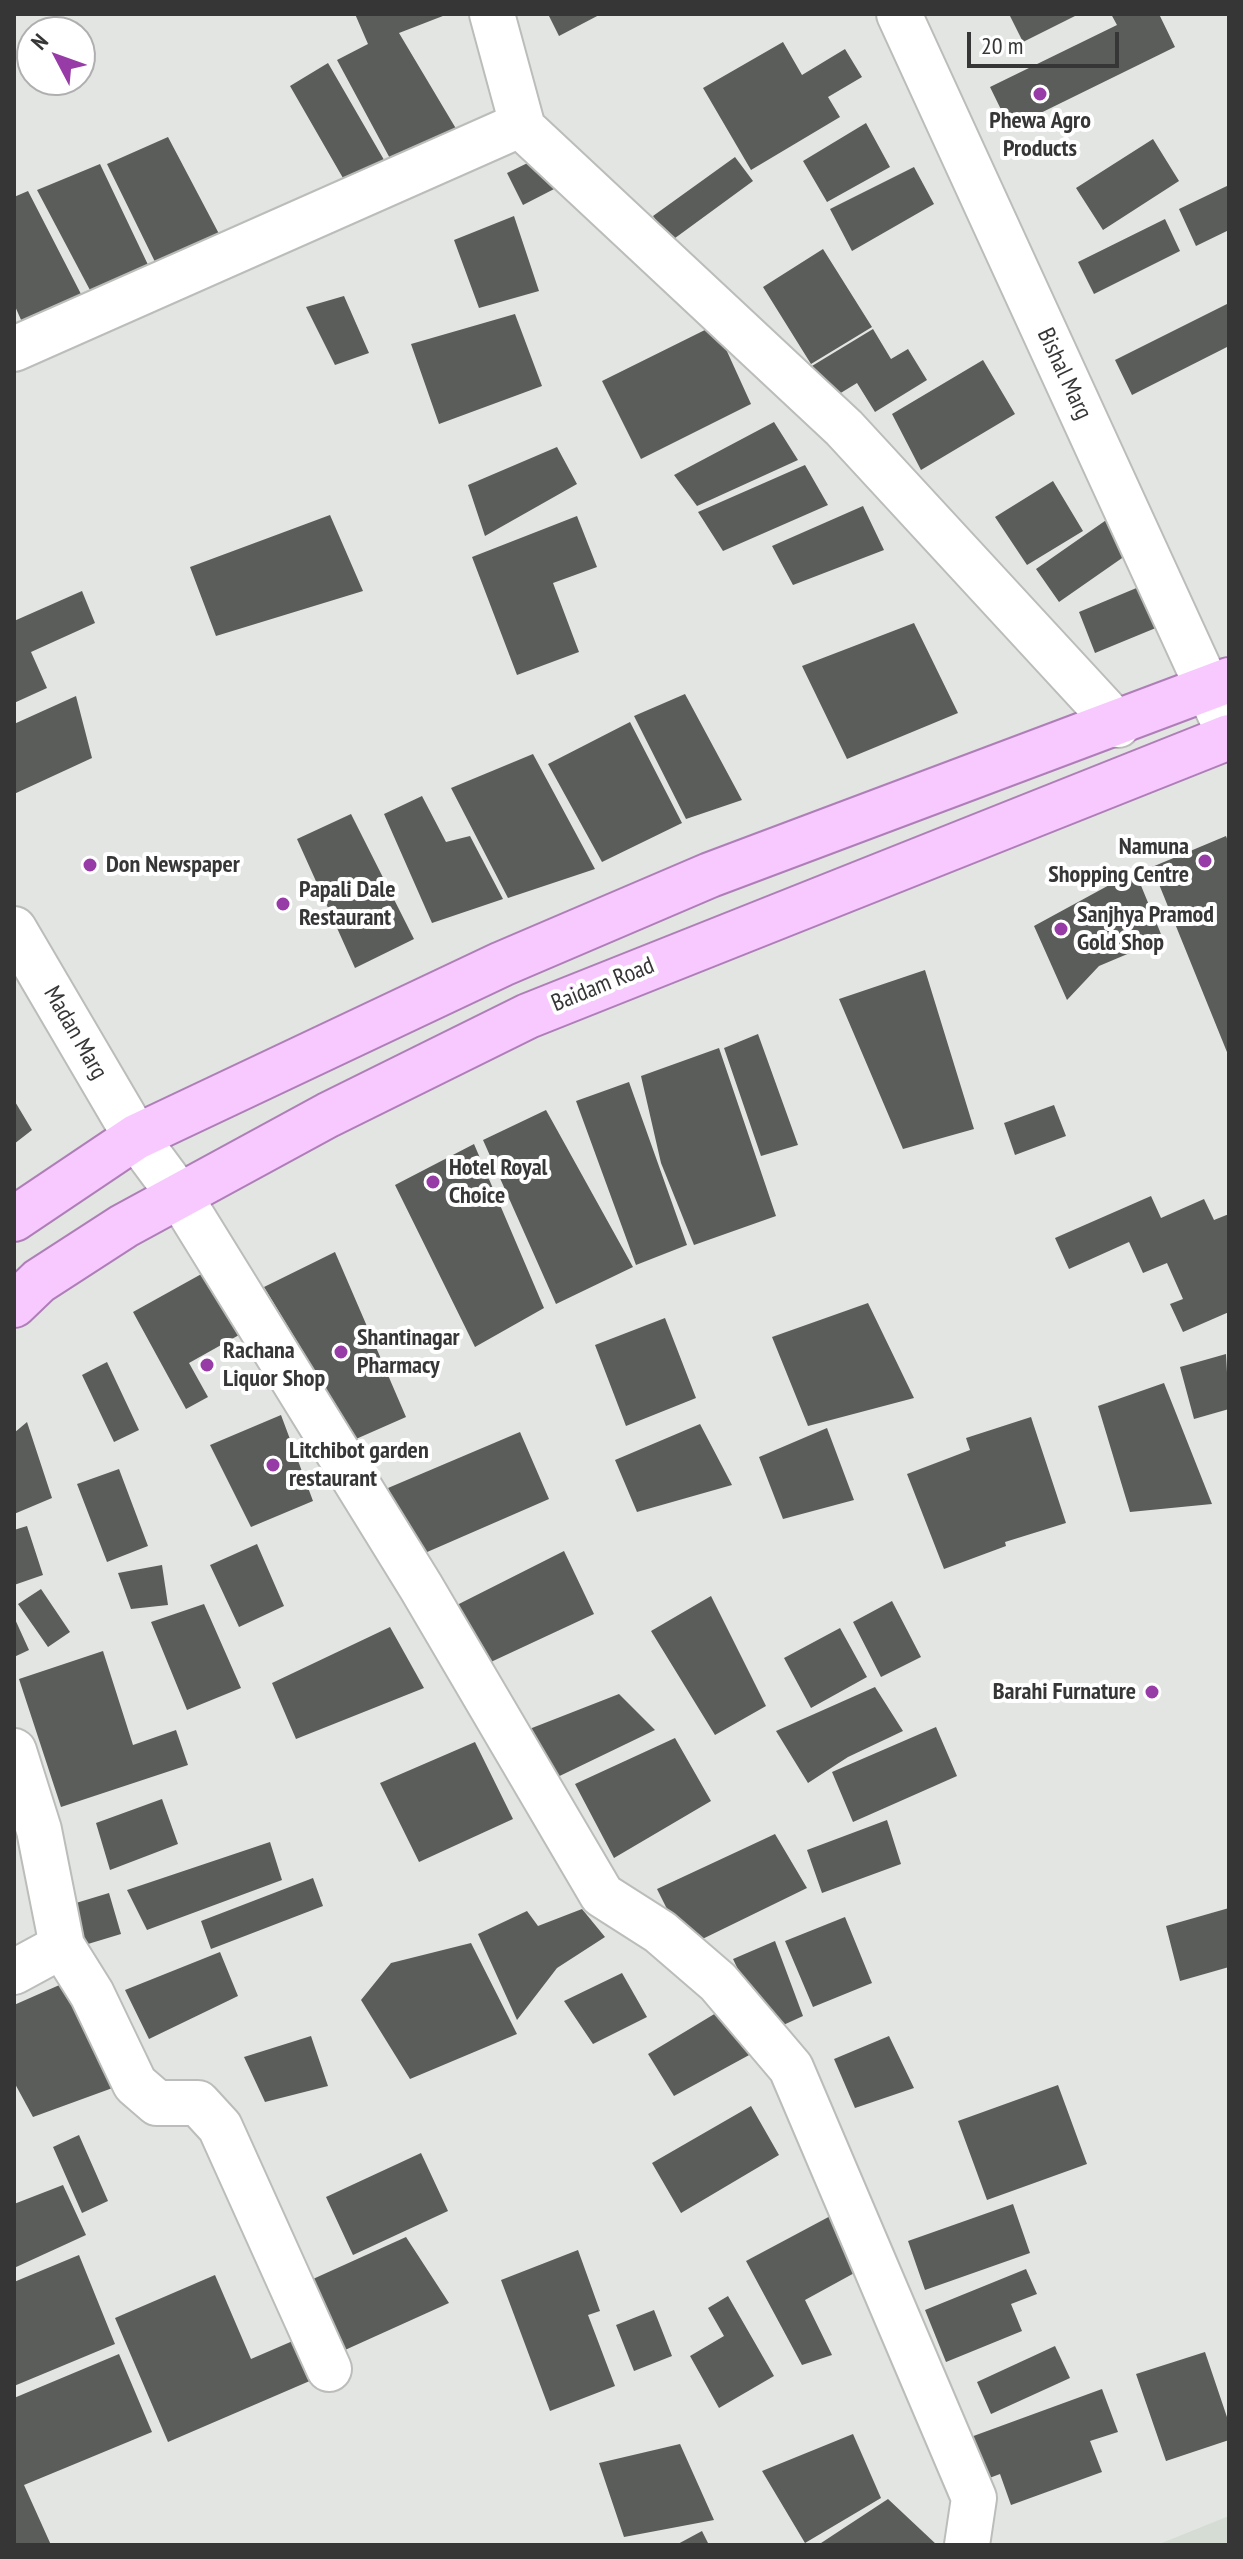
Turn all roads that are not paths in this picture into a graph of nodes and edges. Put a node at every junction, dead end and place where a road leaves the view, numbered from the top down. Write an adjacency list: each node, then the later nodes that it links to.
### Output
1 (492, 14): 3 (street)
2 (899, 14): 5 (street, Bishal Marg)
3 (523, 128): 4 (street); 6 (street)
4 (14, 349)
5 (1219, 684): 6 (main road); 7 (street, Bishal Marg)
6 (1118, 725): 9 (main road)
7 (1229, 736): 10 (main road, Baidam Road)
8 (14, 929): 9 (street, Madan Marg)
9 (136, 1137): 10 (street, Madan Marg); 11 (main road)
10 (179, 1195): 12 (main road, Baidam Road); 17 (street, Madan Marg)
11 (14, 1219)
12 (14, 1305)
13 (14, 1751): 14 (street)
14 (62, 1946): 15 (street); 16 (street)
15 (14, 1972)
16 (329, 2369)
17 (967, 2545)

